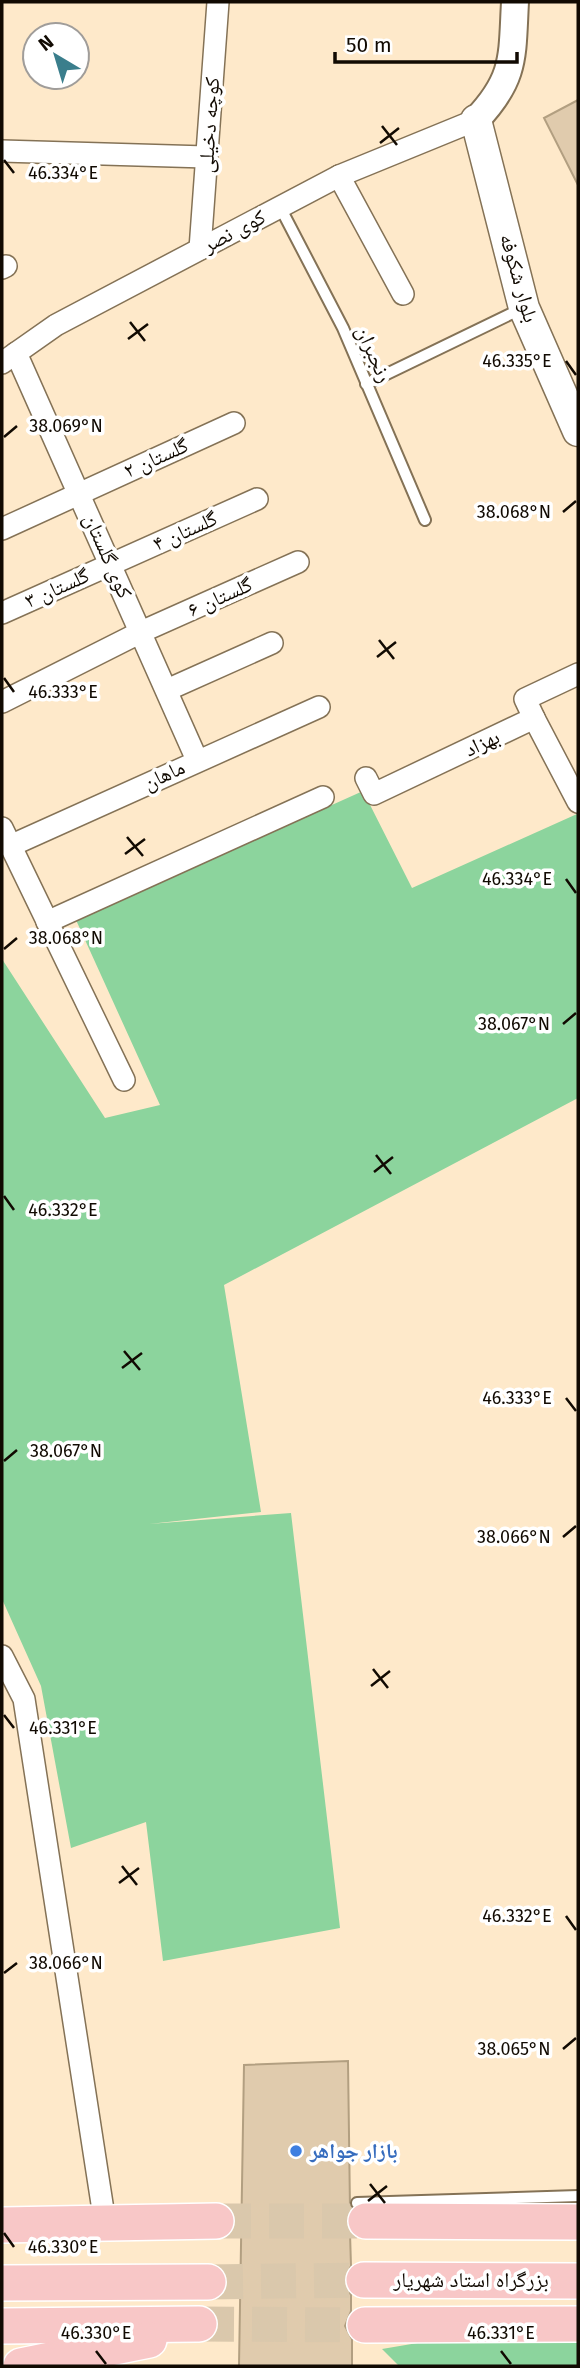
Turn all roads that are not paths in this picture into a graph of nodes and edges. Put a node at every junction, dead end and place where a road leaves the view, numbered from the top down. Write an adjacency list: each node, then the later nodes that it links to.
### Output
1 (218, 2): 5 (street, کوچه دخیلی)
2 (515, 2): 3 (street)
3 (476, 120): 6 (street, کوی نصر); 10 (main road, بلوار شکوفه)
4 (2, 151): 5 (street)
5 (206, 157): 8 (street, کوچه دخیلی)
6 (339, 176): 7 (street, کوی نصر); 9 (street)
7 (280, 207): 8 (street, کوی نصر); 12 (lane, رنجبران)
8 (200, 249): 11 (street, کوی نصر)
9 (403, 294)
10 (524, 308): 12 (lane); 14 (main road, بلوار شکوفه)
11 (9, 358): 15 (street, کوی گلستان)
12 (366, 384): 17 (lane, رنجبران)
13 (234, 423): 15 (street, گلستان ۲)
14 (578, 431)
15 (79, 492): 18 (street, گلستان ۲); 20 (street, کوی گلستان)
16 (257, 499): 20 (street, گلستان ۴)
17 (425, 520)
18 (2, 529)
19 (298, 562): 22 (street, گلستان ۶)
20 (112, 563): 21 (street, گلستان ۳); 22 (street, کوی گلستان)
21 (2, 612)
22 (141, 632): 25 (street, کوی گلستان); 26 (street, گلستان ۶)
23 (272, 643): 25 (street)
24 (578, 674): 28 (street)
25 (167, 690): 29 (street, کوی گلستان)
26 (2, 702)
27 (319, 707): 29 (street, ماهان)
28 (534, 718): 30 (street, بهزاد); 32 (street)
29 (197, 760): 33 (street, ماهان)
30 (366, 778)
31 (323, 797): 34 (street)
32 (578, 802)
33 (6, 837): 34 (street)
34 (47, 922): 35 (street)
35 (124, 1080)
36 (2, 1656): 41 (street)
37 (578, 2196): 38 (lane)
38 (361, 2212): 40 (highway)
39 (216, 2221): 41 (highway)
40 (578, 2222)
41 (104, 2223): 42 (highway)
42 (2, 2225)
43 (364, 2280): 44 (highway, بزرگراه استاد شهریار)
44 (578, 2281)
45 (208, 2282): 46 (highway)
46 (2, 2283)
47 (578, 2324): 48 (highway, بزرگراه استاد شهریار)
48 (365, 2325)
49 (2, 2326): 50 (highway)
50 (21, 2366)

